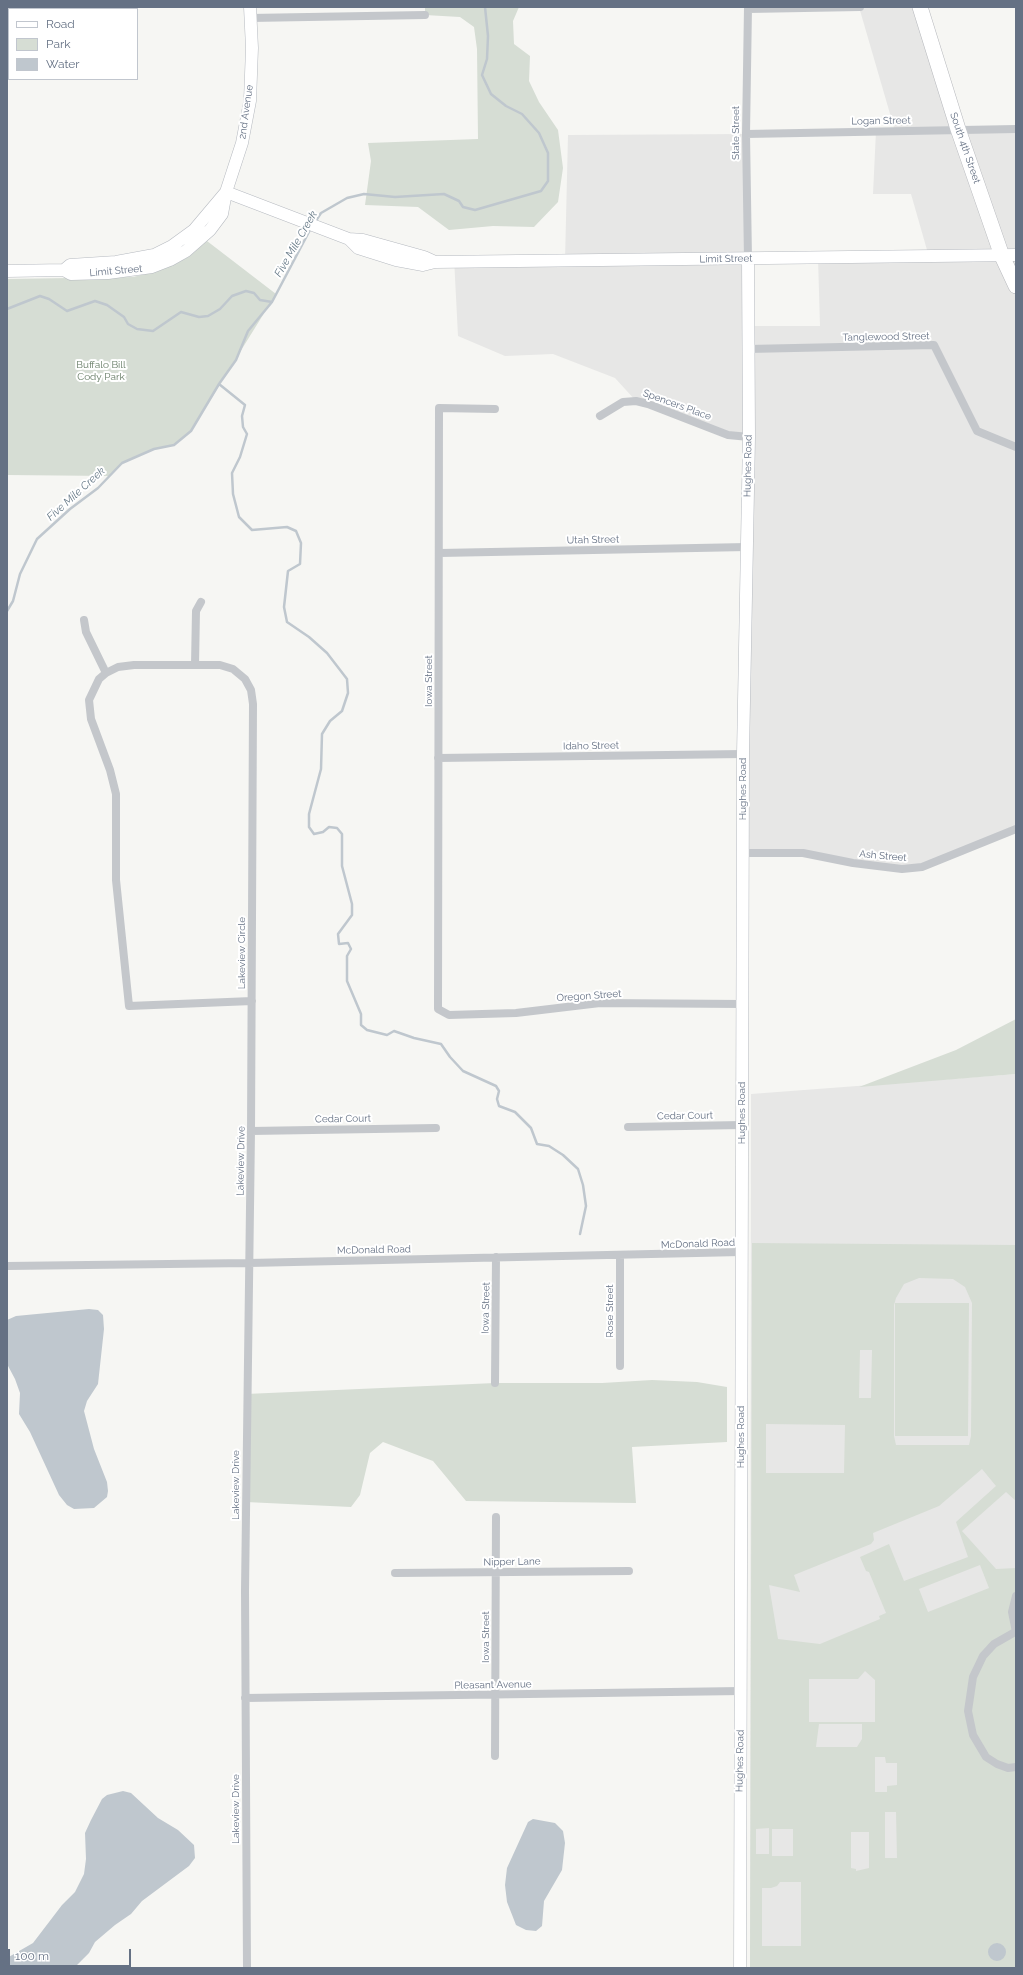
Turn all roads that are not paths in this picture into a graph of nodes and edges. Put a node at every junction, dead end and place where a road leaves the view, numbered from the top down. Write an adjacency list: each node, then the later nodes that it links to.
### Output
1 (860, 7): 3 (street)
2 (920, 7): 6 (highway, South 4th Street)
3 (748, 8): 8 (street, State Street)
4 (250, 13): 5 (street); 9 (street, 2nd Avenue)
5 (425, 15)
6 (958, 129): 7 (street, Logan Street); 8 (street, Logan Street); 10 (highway, South 4th Street)
7 (1016, 129)
8 (746, 134): 11 (street, State Street)
9 (226, 192): 11 (street, Limit Street); 12 (street, Limit Street)
10 (1009, 256): 11 (street, Limit Street); 13 (highway, South 4th Street)
11 (748, 259): 14 (street, Hughes Road)
12 (7, 272)
13 (1016, 286)
14 (748, 349): 17 (street, Hughes Road); 18 (street, Tanglewood Street)
15 (495, 409): 20 (street, Iowa Street)
16 (600, 416): 17 (street, Spencers Place)
17 (749, 437): 19 (street, Hughes Road)
18 (1016, 446)
19 (747, 547): 20 (street, Utah Street); 25 (street, Hughes Road)
20 (440, 553): 26 (street, Iowa Street)
21 (201, 602): 23 (street)
22 (84, 620): 24 (street)
23 (195, 666): 24 (street, Lakeview Circle); 29 (street, Lakeview Circle)
24 (106, 673): 29 (street, Lakeview Circle)
25 (743, 754): 26 (street, Idaho Street); 28 (street, Hughes Road)
26 (438, 758): 31 (street, Iowa Street)
27 (1016, 830): 28 (street, Ash Street)
28 (743, 853): 30 (street, Hughes Road)
29 (252, 1001): 35 (street, Lakeview Drive)
30 (742, 1004): 31 (street, Oregon Street); 32 (street, Hughes Road)
31 (438, 1009)
32 (742, 1125): 33 (street, Cedar Court); 36 (street, Hughes Road)
33 (628, 1127)
34 (436, 1128): 35 (street, Cedar Court)
35 (251, 1131): 39 (street, Lakeview Drive)
36 (741, 1252): 37 (street, McDonald Road); 49 (street, Hughes Road)
37 (620, 1256): 38 (street, McDonald Road); 41 (street, Rose Street)
38 (496, 1257): 39 (street, McDonald Road); 42 (street, Iowa Street)
39 (249, 1263): 40 (street, McDonald Road); 51 (street, Lakeview Drive)
40 (7, 1266)
41 (620, 1366)
42 (495, 1383)
43 (496, 1517): 46 (street, Iowa Street)
44 (629, 1571): 46 (street, Nipper Lane)
45 (395, 1573): 46 (street, Nipper Lane)
46 (496, 1573): 50 (street, Iowa Street)
47 (1016, 1596): 48 (street)
48 (1016, 1632): 53 (street)
49 (741, 1691): 50 (street, Pleasant Avenue); 55 (street, Hughes Road)
50 (496, 1695): 51 (street, Pleasant Avenue); 52 (street, Iowa Street)
51 (245, 1698): 54 (street, Lakeview Drive)
52 (495, 1756)
53 (1016, 1767)
54 (247, 1968)
55 (740, 1968)

